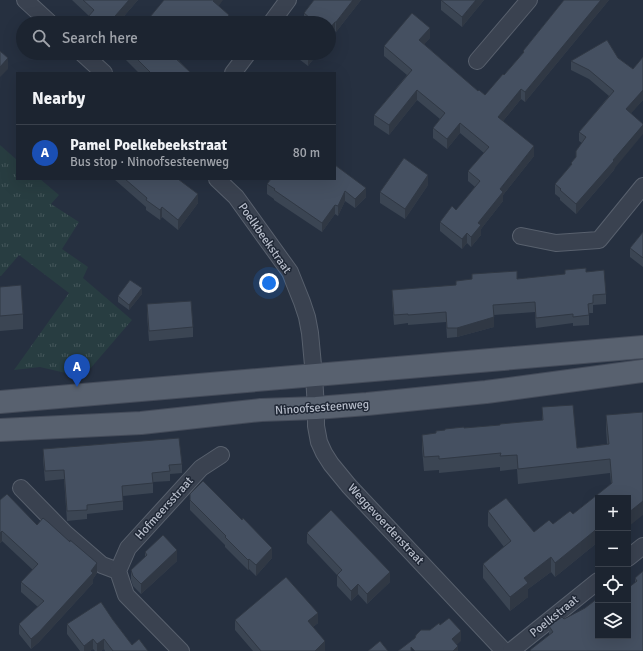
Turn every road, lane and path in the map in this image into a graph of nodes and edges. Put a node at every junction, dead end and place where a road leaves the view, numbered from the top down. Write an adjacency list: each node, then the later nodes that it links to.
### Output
1 (25, 0): 4 (street)
2 (288, 0): 5 (street)
3 (529, 0): 8 (street)
4 (42, 16)
5 (276, 16)
6 (90, 60): 9 (street)
7 (243, 60): 10 (street)
8 (477, 61)
9 (103, 72)
10 (234, 72)
11 (218, 180): 16 (street, Poelkbeekstraat)
12 (643, 186): 13 (street)
13 (521, 236)
14 (643, 347): 16 (main road)
15 (643, 371): 18 (main road, Ninoofsesteenweg)
16 (314, 376): 17 (main road); 18 (street, Weggevoerdenstraat)
17 (0, 402)
18 (316, 408): 19 (main road, Ninoofsesteenweg); 27 (street, Weggevoerdenstraat)
19 (0, 430)
20 (221, 455): 24 (street, Hofmeersstraat)
21 (21, 488): 24 (street)
22 (643, 546): 23 (street)
23 (631, 556)
24 (118, 571): 26 (street)
25 (595, 584): 28 (street, Poelkstraat)
26 (180, 651)
27 (504, 651)
28 (511, 651)

